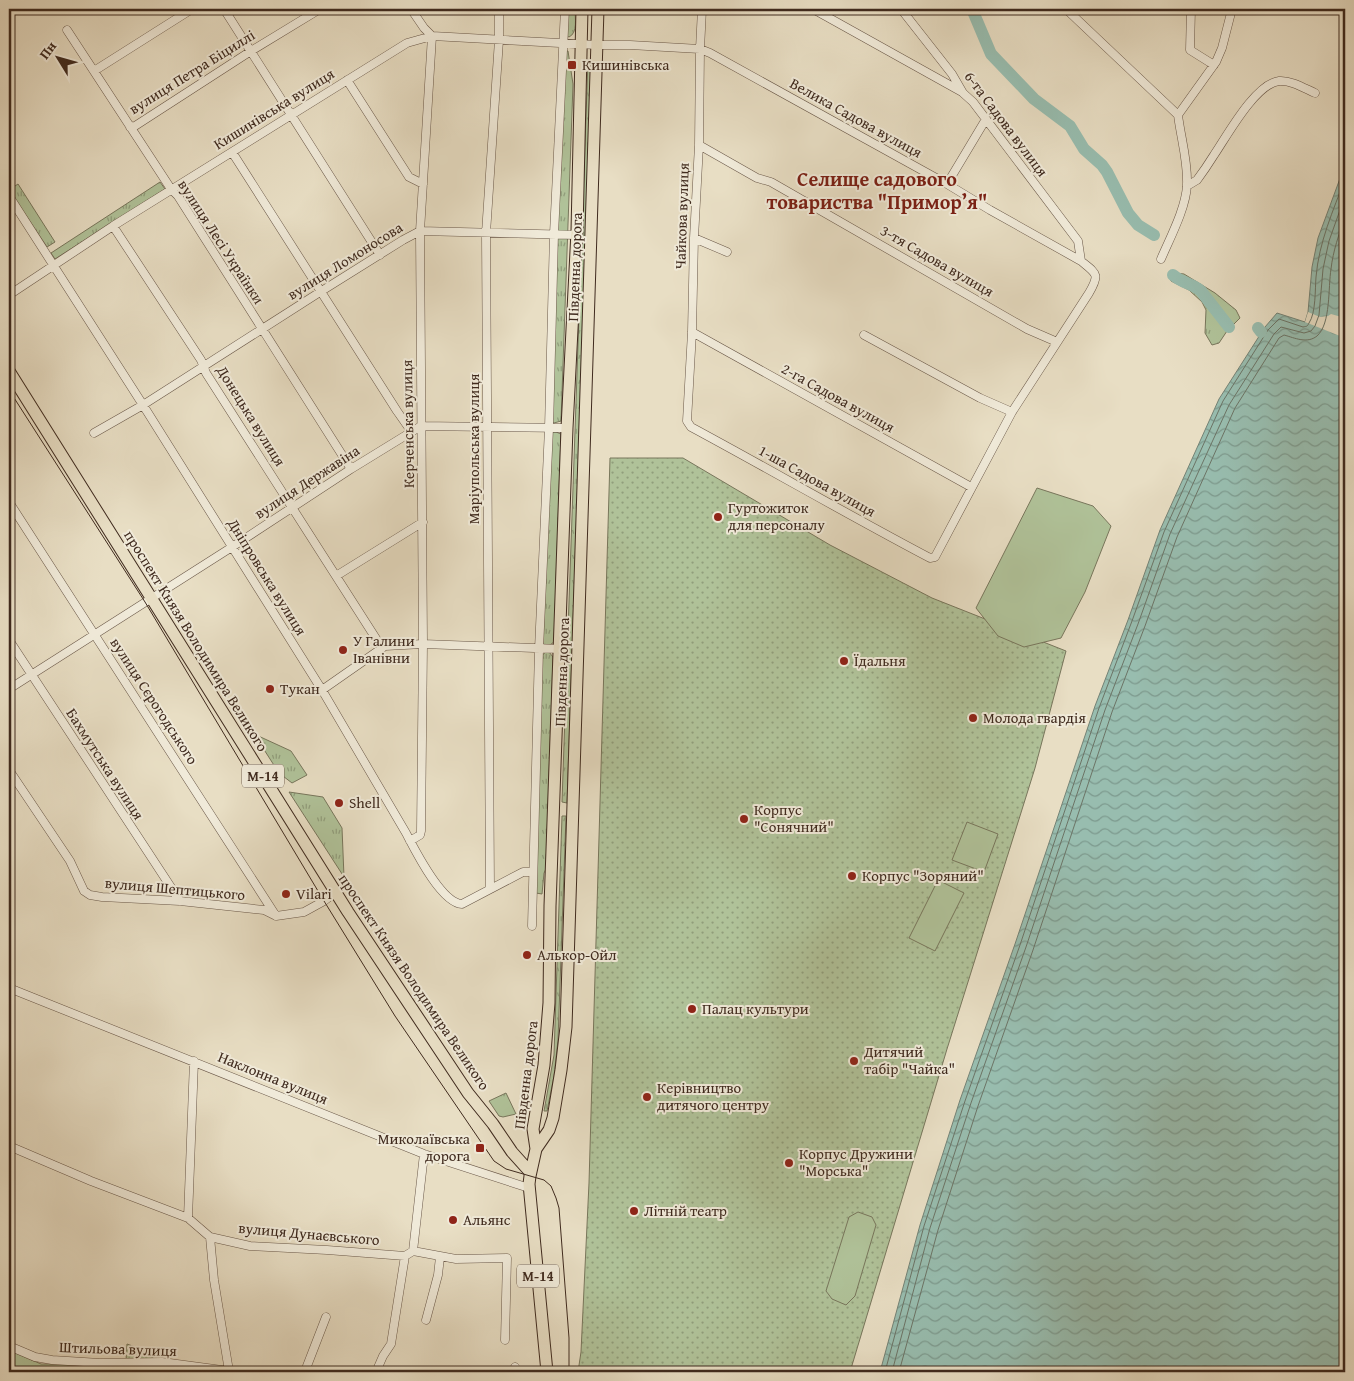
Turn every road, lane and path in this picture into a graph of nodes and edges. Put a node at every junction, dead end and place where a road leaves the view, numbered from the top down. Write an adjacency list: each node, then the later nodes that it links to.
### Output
1 (192, 9): 24 (street)
2 (224, 9): 22 (street)
3 (320, 9): 22 (street, вулиця Петра Біциллі)
4 (411, 9): 16 (street)
5 (499, 9): 17 (street, Маріупольська вулиця)
6 (566, 9): 18 (street)
7 (582, 9): 19 (main road, Південна дорога)
8 (598, 9): 20 (main road, Південна дорога)
9 (702, 9): 21 (street, Чайкова вулиця)
10 (813, 9): 26 (street)
11 (901, 9): 26 (street, 6-та Садова вулиця)
12 (1066, 9): 29 (street)
13 (1191, 9): 23 (street)
14 (1232, 9): 23 (street)
15 (67, 30): 24 (street, вулиця Лесі Українки)
16 (432, 36): 17 (street, Кишинівська вулиця); 25 (street, Кишинівська вулиця); 34 (street, Керченська вулиця)
17 (499, 40): 18 (street, Кишинівська вулиця); 41 (street, Маріупольська вулиця)
18 (564, 43): 19 (street, Кишинівська вулиця); 42 (street)
19 (581, 44): 20 (street, Велика Садова вулиця); 43 (main road, Південна дорога)
20 (596, 46): 21 (street, Велика Садова вулиця); 87 (main road, Південна дорога)
21 (700, 49): 32 (street, Чайкова вулиця); 35 (street, Велика Садова вулиця)
22 (251, 51): 28 (street); 31 (street, вулиця Петра Біциллі)
23 (1214, 65): 29 (street)
24 (94, 71): 31 (street, вулиця Лесі Українки)
25 (347, 80): 28 (street, Кишинівська вулиця); 34 (street)
26 (963, 93): 30 (street, 6-та Садова вулиця)
27 (1315, 93): 36 (street)
28 (291, 114): 33 (street, Кишинівська вулиця); 46 (street)
29 (1178, 115): 36 (street)
30 (986, 120): 35 (street); 48 (street, 6-та Садова вулиця)
31 (130, 127): 37 (street, вулиця Лесі Українки)
32 (699, 145): 44 (street, Чайкова вулиця); 55 (street, 3-тя Садова вулиця)
33 (232, 152): 37 (street, Кишинівська вулиця); 50 (street)
34 (423, 184): 40 (street, Керченська вулиця)
35 (947, 184): 48 (street, Велика Садова вулиця)
36 (1187, 186): 47 (street)
37 (171, 189): 39 (street, Кишинівська вулиця); 52 (street, вулиця Лесі Українки)
38 (9, 196): 49 (street, Дніпровська вулиця)
39 (113, 226): 49 (street, Кишинівська вулиця); 56 (street, Донецька вулиця)
40 (420, 230): 41 (street, вулиця Ломоносова); 46 (street, вулиця Ломоносова); 61 (street, Керченська вулиця)
41 (486, 233): 42 (street, вулиця Ломоносова); 62 (street, Маріупольська вулиця)
42 (554, 234): 43 (street, вулиця Ломоносова); 63 (street)
43 (576, 235): 64 (main road, Південна дорога)
44 (694, 238): 45 (street); 53 (street, Чайкова вулиця)
45 (727, 252)
46 (380, 254): 50 (street, вулиця Ломоносова)
47 (1161, 259)
48 (1082, 261): 55 (street, Велика Садова вулиця)
49 (54, 265): 51 (street, Кишинівська вулиця); 58 (street, Дніпровська вулиця)
50 (320, 292): 52 (street, вулиця Ломоносова); 65 (street)
51 (9, 295)
52 (262, 330): 56 (street, вулиця Ломоносова); 67 (street, вулиця Лесі Українки)
53 (692, 332): 60 (street, Чайкова вулиця); 68 (street, 2-га Садова вулиця)
54 (864, 335): 59 (street)
55 (1057, 342): 59 (street)
56 (203, 366): 58 (street, вулиця Ломоносова); 70 (street, Донецька вулиця)
57 (9, 371): 74 (main road, проспект Князя Володимира Великого / М-14)
58 (143, 405): 66 (street, вулиця Ломоносова); 72 (street, Дніпровська вулиця)
59 (1012, 412): 68 (street)
60 (688, 425): 68 (street, 1-ша Садова вулиця)
61 (421, 426): 62 (street, вулиця Державіна); 65 (street, вулиця Державіна); 71 (street, Керченська вулиця)
62 (487, 426): 63 (street, вулиця Державіна); 78 (street, Маріупольська вулиця)
63 (549, 428): 64 (street, вулиця Державіна); 80 (street)
64 (567, 428): 81 (main road, Південна дорога)
65 (411, 431): 67 (street, вулиця Державіна)
66 (94, 433)
67 (351, 469): 70 (street, вулиця Державіна)
68 (971, 487)
69 (9, 502): 75 (street, вулиця Сєрогодського)
70 (293, 507): 72 (street, вулиця Державіна); 73 (street, Донецька вулиця)
71 (423, 522): 73 (street); 77 (street, Керченська вулиця)
72 (232, 547): 74 (street, вулиця Державіна); 84 (street, Дніпровська вулиця)
73 (336, 576): 79 (street, Донецька вулиця)
74 (152, 598): 75 (street, вулиця Державіна); 91 (main road, проспект Князя Володимира Великого / М-14)
75 (94, 635): 82 (street, вулиця Державіна); 93 (street, вулиця Сєрогодського)
76 (9, 640): 82 (street, Бахмутська вулиця)
77 (423, 644): 78 (street); 79 (street); 88 (street, Керченська вулиця)
78 (488, 646): 80 (street); 90 (street, Маріупольська вулиця)
79 (382, 648): 84 (street)
80 (539, 649): 81 (street); 89 (street)
81 (560, 649): 86 (main road, Південна дорога)
82 (30, 675): 83 (street, вулиця Державіна); 92 (street, Бахмутська вулиця)
83 (9, 689)
84 (322, 690): 88 (street, Дніпровська вулиця)
85 (9, 770): 92 (street, вулиця Шептицького)
86 (554, 811): 87 (main road); 98 (main road, Південна дорога)
87 (573, 812): 98 (main road, Південна дорога)
88 (410, 841): 90 (street, Дніпровська вулиця)
89 (534, 872): 90 (street); 94 (street)
90 (490, 889)
91 (336, 892): 93 (street, вулиця Шептицького); 100 (main road, проспект Князя Володимира Великого / М-14)
92 (180, 902): 93 (street, вулиця Шептицького)
93 (276, 916)
94 (532, 926)
95 (9, 988): 96 (street, Наклонна вулиця)
96 (194, 1061): 99 (street, Наклонна вулиця); 102 (street)
97 (9, 1146): 102 (street, вулиця Дунаєвського)
98 (536, 1149): 100 (main road, М-14)
99 (424, 1154): 101 (street, Наклонна вулиця); 104 (street)
100 (530, 1172): 101 (main road, М-14)
101 (529, 1188): 114 (main road, М-14)
102 (188, 1218): 103 (street, вулиця Дунаєвського)
103 (210, 1236): 105 (street, вулиця Дунаєвського); 111 (street, Штильова вулиця)
104 (413, 1251): 105 (street); 106 (street)
105 (405, 1256): 113 (street)
106 (440, 1257): 108 (street); 109 (street)
107 (326, 1317): 112 (street)
108 (426, 1320)
109 (505, 1340)
110 (9, 1346): 111 (street, Штильова вулиця)
111 (233, 1372)
112 (307, 1372)
113 (376, 1372)
114 (547, 1372)

